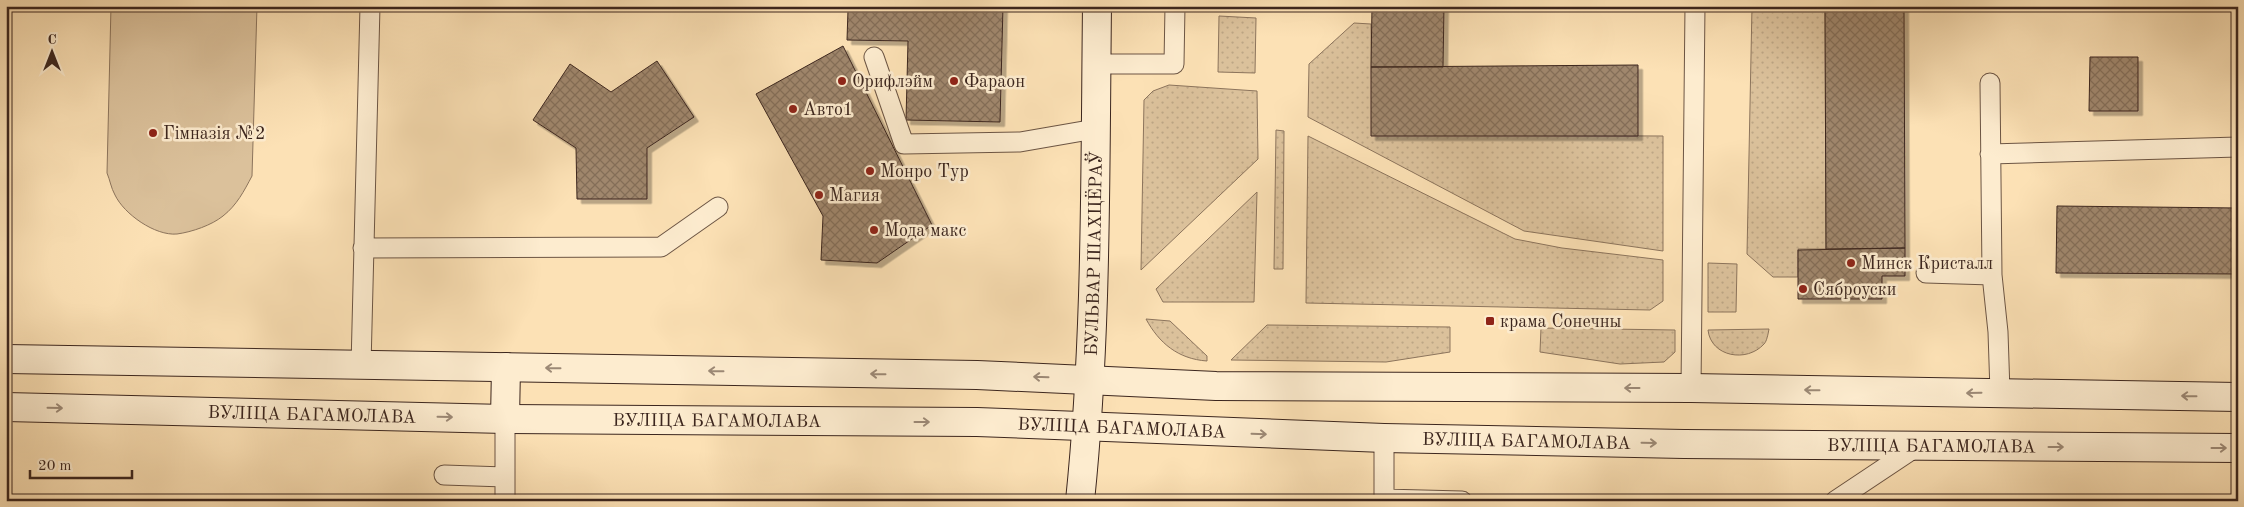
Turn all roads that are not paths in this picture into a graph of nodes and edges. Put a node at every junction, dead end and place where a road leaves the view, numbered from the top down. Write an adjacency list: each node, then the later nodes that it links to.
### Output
1 (370, 6): 12 (lane)
2 (1097, 6): 6 (main road, БУЛЬВАР ШАХЦЁРАЎ)
3 (1175, 6): 6 (lane)
4 (1695, 6): 19 (lane)
5 (874, 58): 8 (lane)
6 (1096, 64): 8 (main road, БУЛЬВАР ШАХЦЁРАЎ)
7 (1990, 82): 10 (lane)
8 (1096, 129): 18 (main road, БУЛЬВАР ШАХЦЁРАЎ)
9 (2238, 147): 10 (lane)
10 (1990, 154): 14 (lane)
11 (718, 207): 12 (lane)
12 (363, 248): 16 (lane)
13 (1926, 274): 14 (lane)
14 (1992, 275): 20 (lane)
15 (6, 359): 16 (main road)
16 (361, 366): 17 (main road)
17 (506, 368): 18 (main road, one-way to 17); 23 (main road)
18 (1089, 379): 19 (main road, one-way to 18); 24 (main road, БУЛЬВАР ШАХЦЁРАЎ)
19 (1691, 388): 20 (main road, one-way to 19)
20 (2000, 392): 21 (main road, one-way to 20)
21 (2238, 397)
22 (6, 407): 23 (main road, ВУЛІЦА БАГАМОЛАВА, one-way to 23)
23 (505, 419): 24 (main road, ВУЛІЦА БАГАМОЛАВА, one-way to 24); 29 (lane)
24 (1088, 426): 25 (main road, ВУЛІЦА БАГАМОЛАВА, one-way to 25); 32 (main road, БУЛЬВАР ШАХЦЁРАЎ)
25 (1384, 438): 26 (main road, ВУЛІЦА БАГАМОЛАВА, one-way to 26); 30 (lane)
26 (1916, 447): 27 (main road, ВУЛІЦА БАГАМОЛАВА, one-way to 27); 34 (lane)
27 (2238, 448)
28 (444, 475): 29 (lane)
29 (505, 478): 31 (lane)
30 (1384, 500): 33 (lane)
31 (505, 501)
32 (1080, 501)
33 (1462, 501)
34 (1835, 501)

